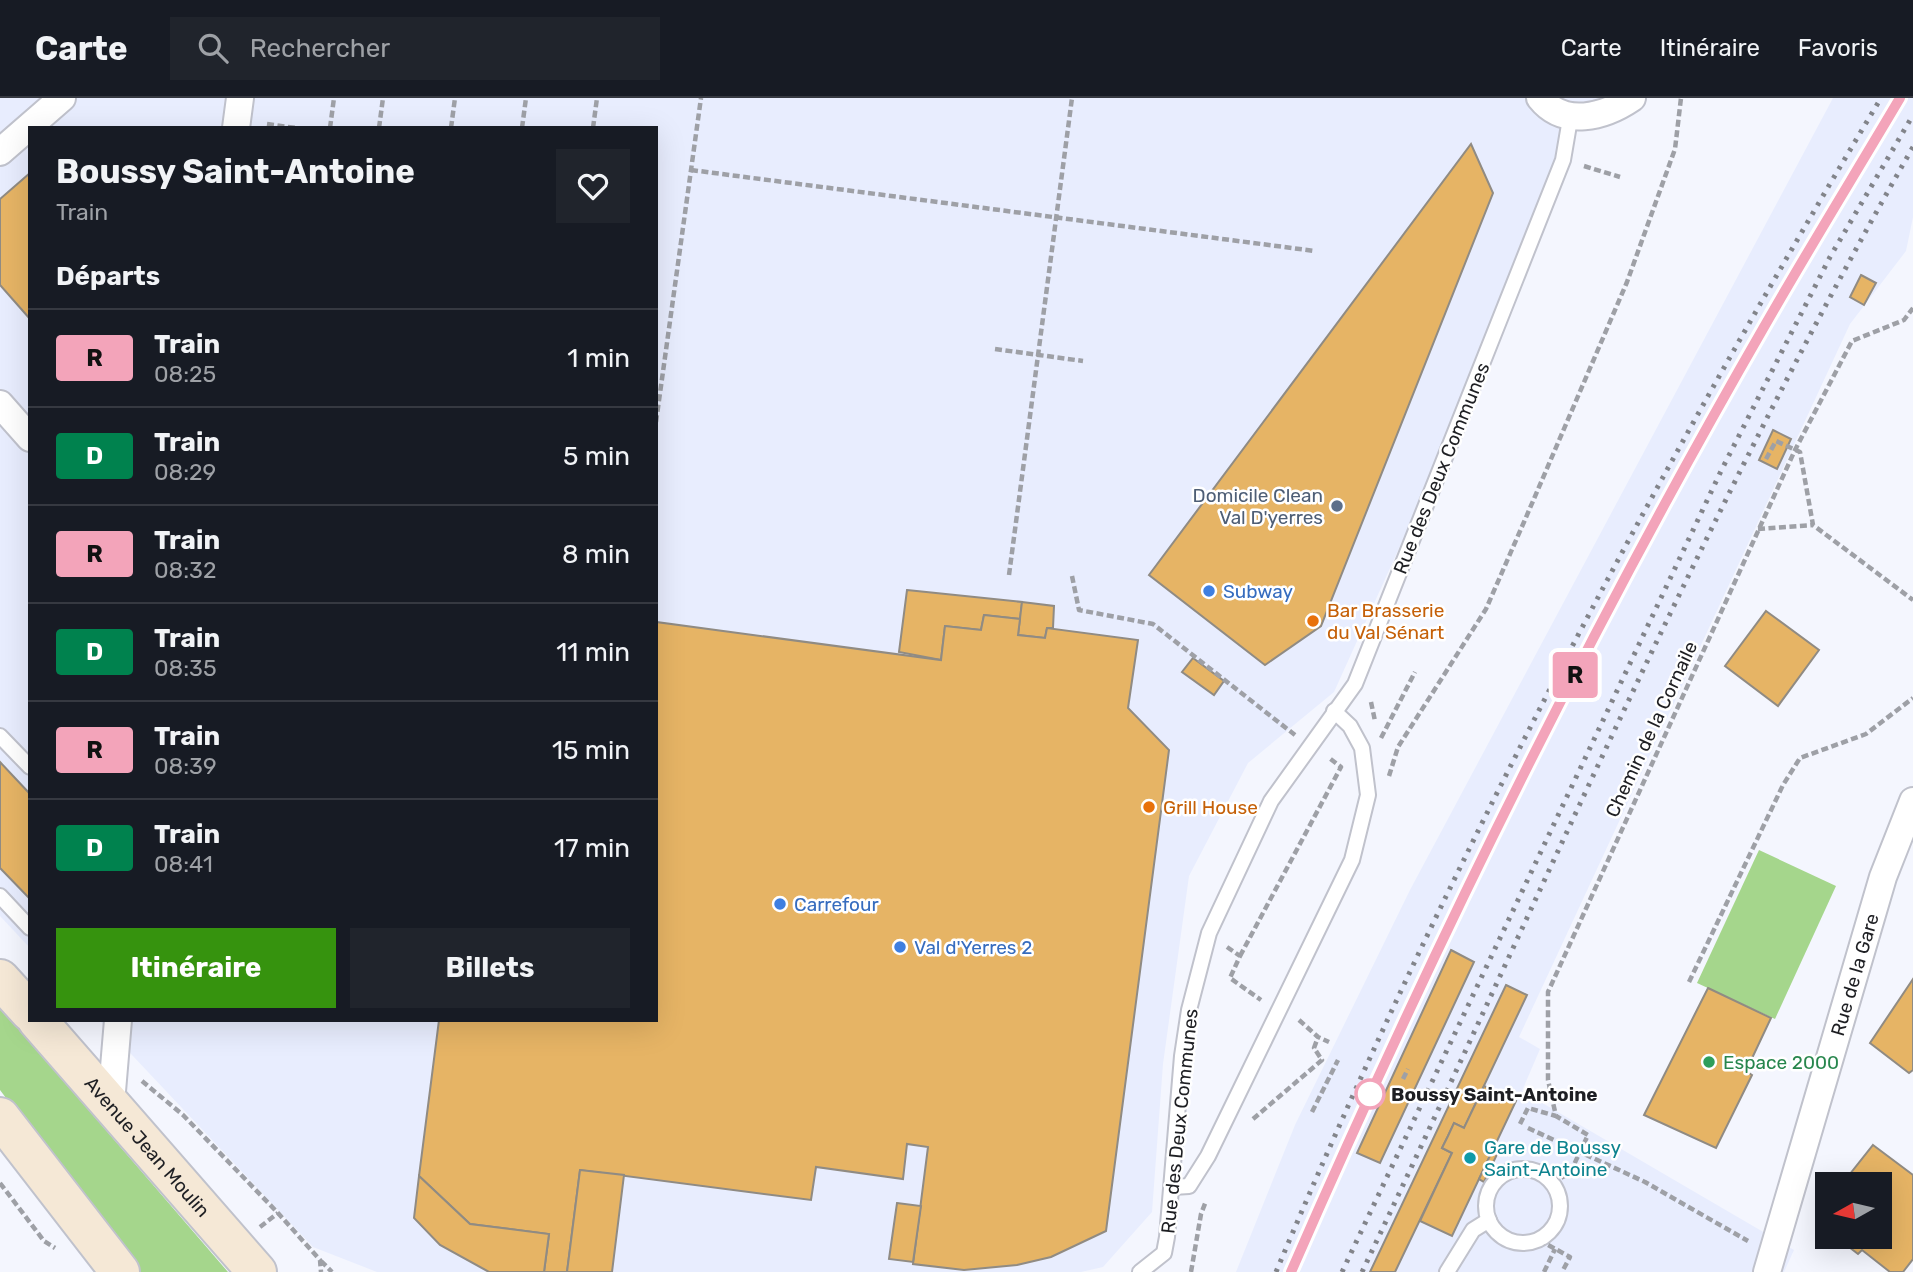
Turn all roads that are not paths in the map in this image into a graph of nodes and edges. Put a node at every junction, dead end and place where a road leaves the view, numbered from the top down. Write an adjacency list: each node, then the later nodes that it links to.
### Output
1 (62, 98): 6 (street)
2 (240, 98): 7 (street)
3 (1540, 98): 5 (street)
4 (1632, 98): 5 (street)
5 (1570, 119): 12 (lane, Rue des Deux Communes)
6 (30, 126)
7 (236, 126)
8 (28, 128): 9 (street)
9 (0, 152)
10 (0, 404): 11 (street)
11 (28, 436)
12 (1334, 711): 24 (lane, Rue des Deux Communes); 24 (lane)
13 (0, 736): 14 (lane)
14 (28, 766)
15 (1913, 801): 30 (street, Rue de la Gare)
16 (0, 896): 17 (lane)
17 (28, 926)
18 (0, 979): 19 (main road)
19 (28, 1010)
20 (39, 1022): 22 (main road, Avenue Jean Moulin)
21 (118, 1022): 22 (street)
22 (111, 1103): 27 (main road, Avenue Jean Moulin)
23 (0, 1117): 26 (main road)
24 (1173, 1186): 28 (lane, Rue des Deux Communes)
25 (1489, 1220): 25 (lane); 29 (lane)
26 (120, 1272)
27 (257, 1272)
28 (1140, 1272)
29 (1447, 1272)
30 (1767, 1272)

